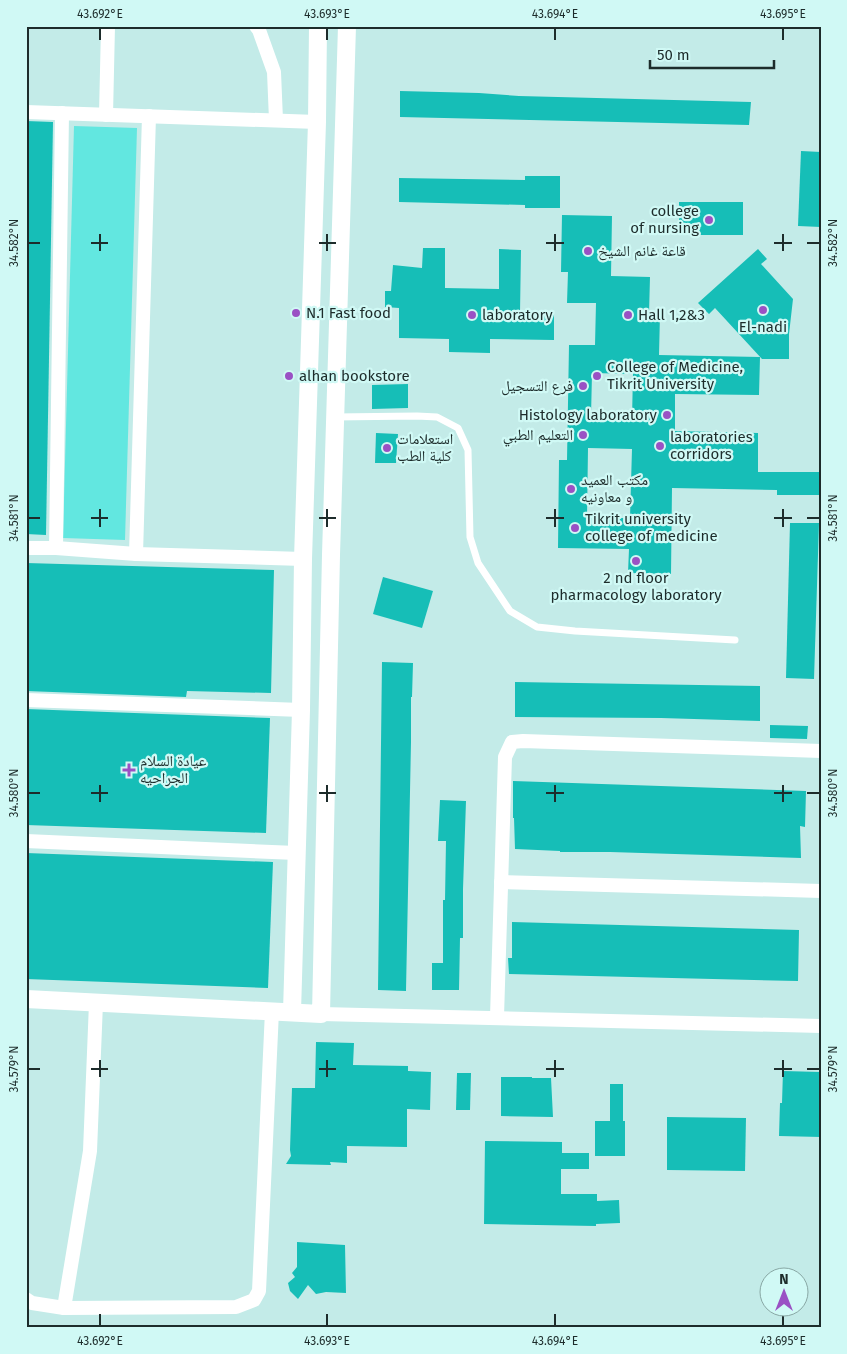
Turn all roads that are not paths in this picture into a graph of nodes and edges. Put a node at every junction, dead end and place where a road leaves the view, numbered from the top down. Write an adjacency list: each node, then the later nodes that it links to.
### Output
1 (108, 26): 7 (street)
2 (256, 26): 9 (street)
3 (318, 26): 10 (street)
4 (347, 26): 12 (street)
5 (26, 112): 6 (street)
6 (62, 114): 7 (street); 15 (street)
7 (106, 114): 8 (street)
8 (149, 116): 9 (street); 16 (street)
9 (276, 120): 10 (street)
10 (317, 122): 11 (street)
11 (310, 336): 12 (street); 17 (street)
12 (338, 337): 13 (street)
13 (335, 417): 18 (lane); 30 (street)
14 (26, 548): 15 (street)
15 (56, 548): 16 (street)
16 (136, 554): 17 (street)
17 (304, 559): 20 (street)
18 (736, 640)
19 (26, 700): 20 (street)
20 (301, 710): 23 (street)
21 (821, 751): 24 (street)
22 (26, 841): 23 (street)
23 (296, 853): 29 (street)
24 (501, 882): 25 (street); 31 (street)
25 (821, 891)
26 (26, 999): 27 (street)
27 (96, 1002): 28 (street); 34 (street)
28 (272, 1011): 29 (street); 34 (street)
29 (292, 1012): 30 (street)
30 (321, 1014): 31 (street)
31 (497, 1017): 32 (street)
32 (821, 1026)
33 (26, 1299): 34 (street)
34 (64, 1308)

